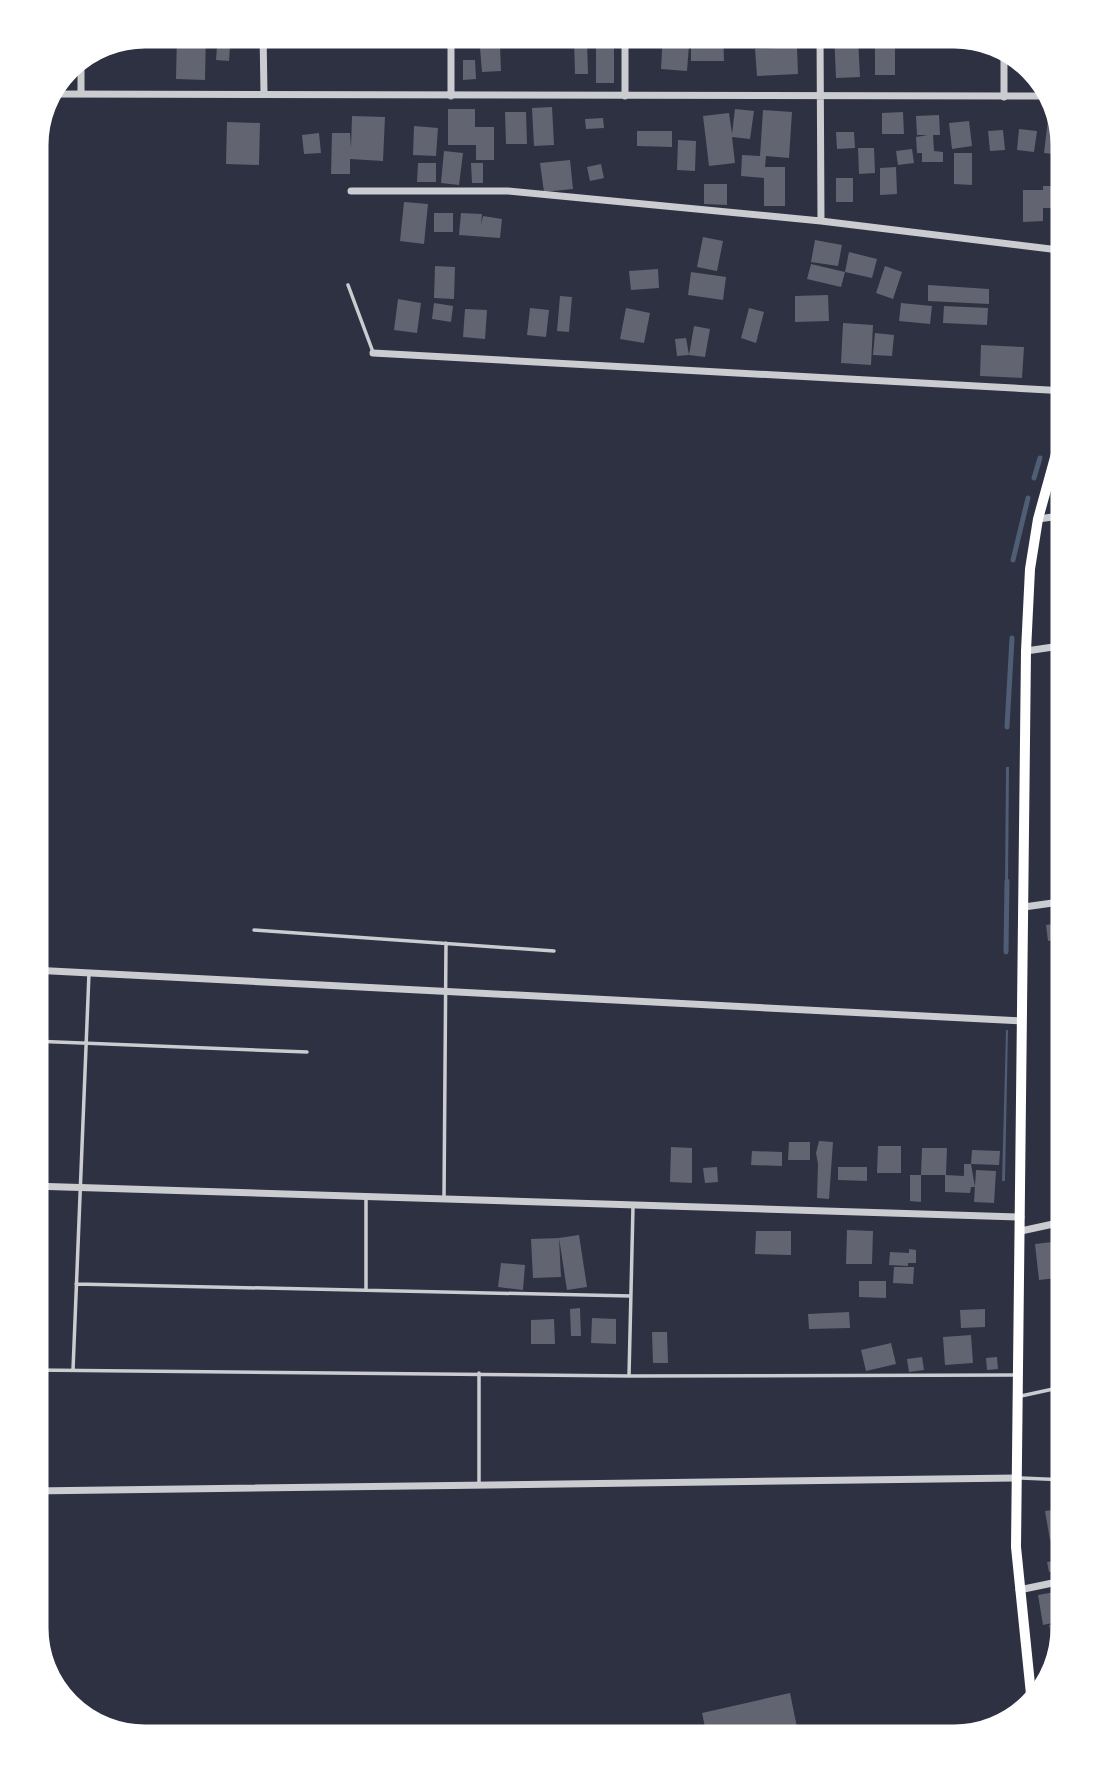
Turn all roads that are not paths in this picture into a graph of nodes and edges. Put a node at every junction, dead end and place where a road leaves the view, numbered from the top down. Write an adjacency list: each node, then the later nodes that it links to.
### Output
1 (263, 44): 9 (street)
2 (451, 44): 10 (street)
3 (625, 44): 11 (street)
4 (820, 44): 12 (street)
5 (1004, 57): 14 (street)
6 (81, 67): 8 (street)
7 (58, 94): 8 (street)
8 (81, 94): 9 (street)
9 (264, 94): 10 (street)
10 (452, 96): 11 (street)
11 (625, 96): 12 (street)
12 (819, 96): 14 (street); 16 (street)
13 (1043, 96): 14 (street)
14 (1004, 97)
15 (351, 191): 16 (street)
16 (821, 220): 17 (street)
17 (1055, 249)
18 (348, 285): 19 (lane)
19 (373, 353): 20 (street)
20 (1055, 390)
21 (1055, 460): 23 (main road)
22 (1055, 517): 23 (street)
23 (1038, 519): 25 (main road)
24 (1055, 647): 25 (street)
25 (1026, 651): 27 (main road)
26 (1055, 903): 27 (street)
27 (1024, 907): 34 (main road)
28 (254, 930): 29 (lane)
29 (446, 943): 30 (lane); 33 (lane)
30 (554, 951)
31 (44, 971): 32 (street)
32 (89, 973): 33 (street); 36 (lane)
33 (446, 992): 34 (street); 41 (lane)
34 (1021, 1021): 43 (main road)
35 (44, 1042): 36 (lane)
36 (86, 1044): 37 (lane); 39 (lane)
37 (307, 1052)
38 (44, 1186): 39 (street)
39 (80, 1187): 40 (street); 46 (lane)
40 (366, 1196): 41 (street); 47 (lane)
41 (444, 1199): 42 (street)
42 (633, 1205): 43 (street); 48 (lane)
43 (1021, 1217): 45 (main road)
44 (1055, 1224): 45 (street)
45 (1021, 1231): 52 (main road)
46 (76, 1284): 47 (lane); 50 (lane)
47 (366, 1290): 48 (lane)
48 (631, 1296): 53 (lane)
49 (44, 1370): 50 (lane)
50 (73, 1370): 51 (lane)
51 (479, 1373): 53 (lane); 58 (lane)
52 (1020, 1375): 53 (lane); 55 (main road)
53 (629, 1376)
54 (1055, 1388): 55 (lane)
55 (1019, 1397): 56 (main road)
56 (1016, 1478): 57 (lane); 58 (street); 61 (main road)
57 (1055, 1480)
58 (479, 1485): 59 (street)
59 (44, 1491)
60 (1055, 1583): 61 (street)
61 (1019, 1590): 62 (main road)
62 (1031, 1694)

